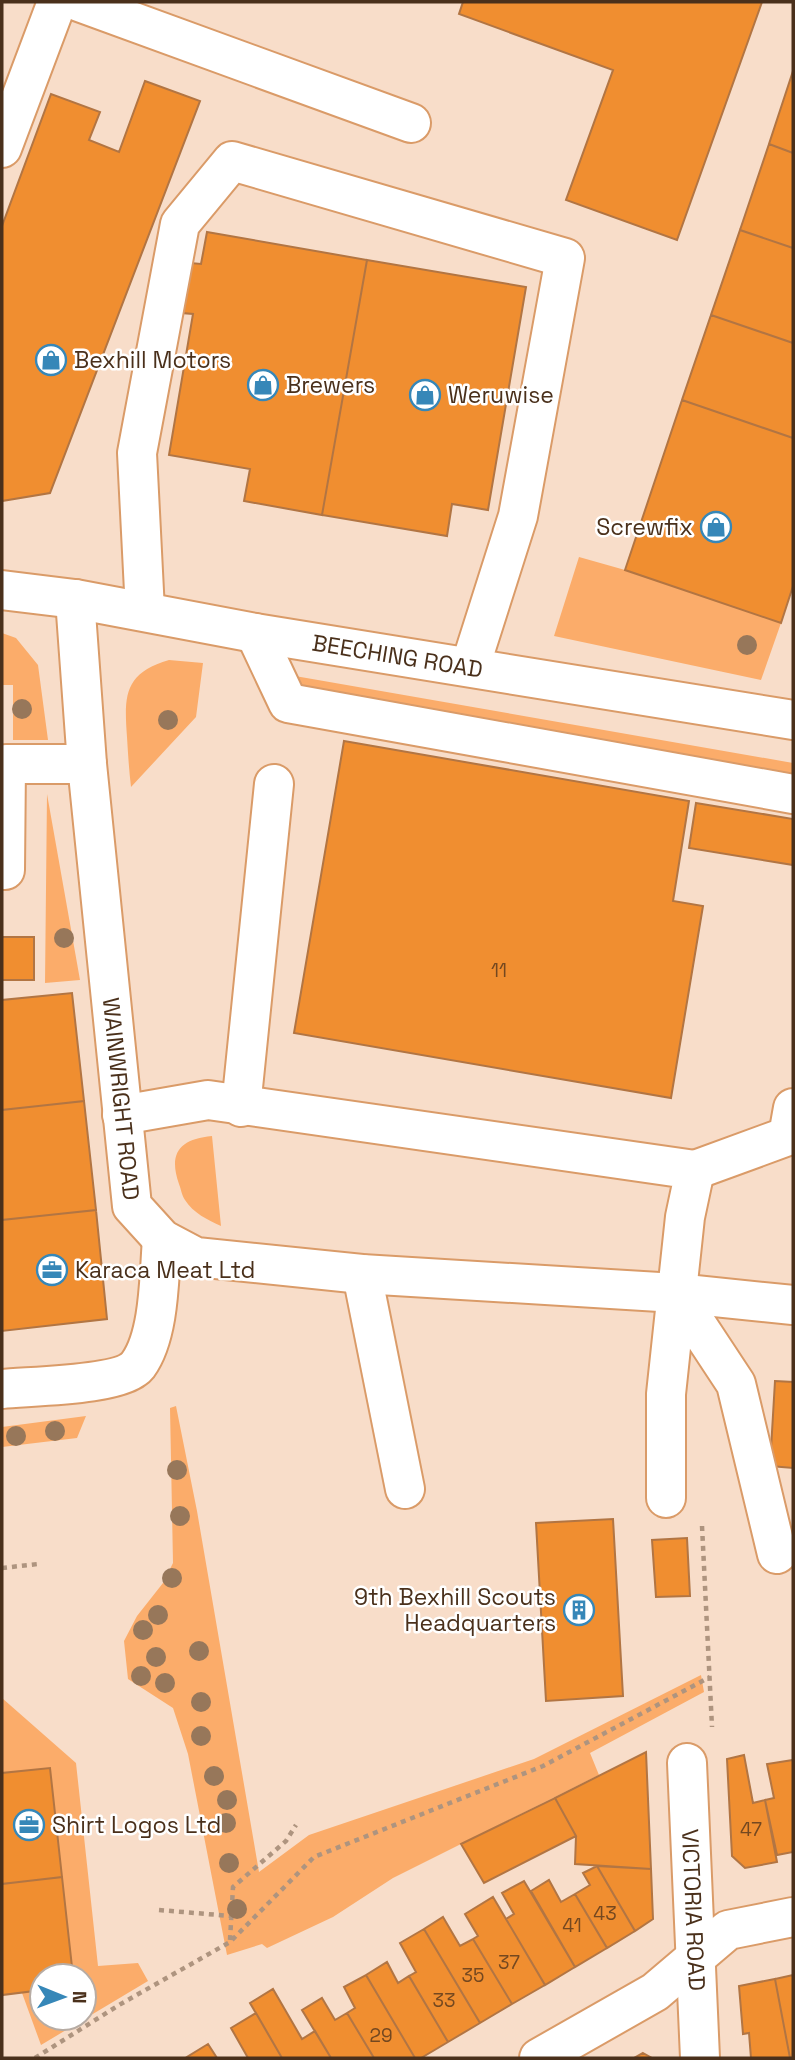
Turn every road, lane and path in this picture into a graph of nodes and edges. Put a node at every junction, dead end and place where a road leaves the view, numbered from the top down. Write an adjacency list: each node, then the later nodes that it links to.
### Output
1 (57, 2): 4 (street)
2 (79, 2): 3 (street)
3 (411, 124)
4 (2, 148)
5 (2, 590): 6 (street, BEECHING ROAD)
6 (75, 599): 7 (street, BEECHING ROAD); 12 (street, WAINWRIGHT ROAD)
7 (145, 611): 8 (street, BEECHING ROAD); 9 (street)
8 (255, 632): 9 (street, BEECHING ROAD); 14 (street)
9 (470, 667): 10 (street, BEECHING ROAD)
10 (793, 720)
11 (4, 764): 12 (street); 15 (street)
12 (87, 764): 18 (street, WAINWRIGHT ROAD)
13 (274, 784): 16 (street)
14 (793, 794)
15 (2, 870)
16 (241, 1107): 18 (street); 19 (street)
17 (793, 1108): 19 (street)
18 (122, 1115): 20 (street, WAINWRIGHT ROAD)
19 (695, 1170): 22 (street)
20 (162, 1239): 21 (street, WAINWRIGHT ROAD); 24 (street)
21 (362, 1274): 22 (street, WAINWRIGHT ROAD); 25 (street)
22 (676, 1293): 23 (street, WAINWRIGHT ROAD); 26 (street); 28 (street)
23 (793, 1305)
24 (2, 1389)
25 (405, 1489)
26 (666, 1498)
27 (702, 1523): 31 (path)
28 (777, 1554)
29 (38, 1564): 30 (path)
30 (2, 1568)
31 (710, 1677): 32 (path); 37 (path)
32 (687, 1763): 38 (street, VICTORIA ROAD)
33 (296, 1825): 35 (path)
34 (159, 1910): 35 (path)
35 (231, 1916): 37 (path)
36 (793, 1917): 38 (street)
37 (230, 1942): 39 (path)
38 (696, 1957): 40 (street); 41 (street, VICTORIA ROAD)
39 (35, 2058)
40 (539, 2058)
41 (700, 2058)

